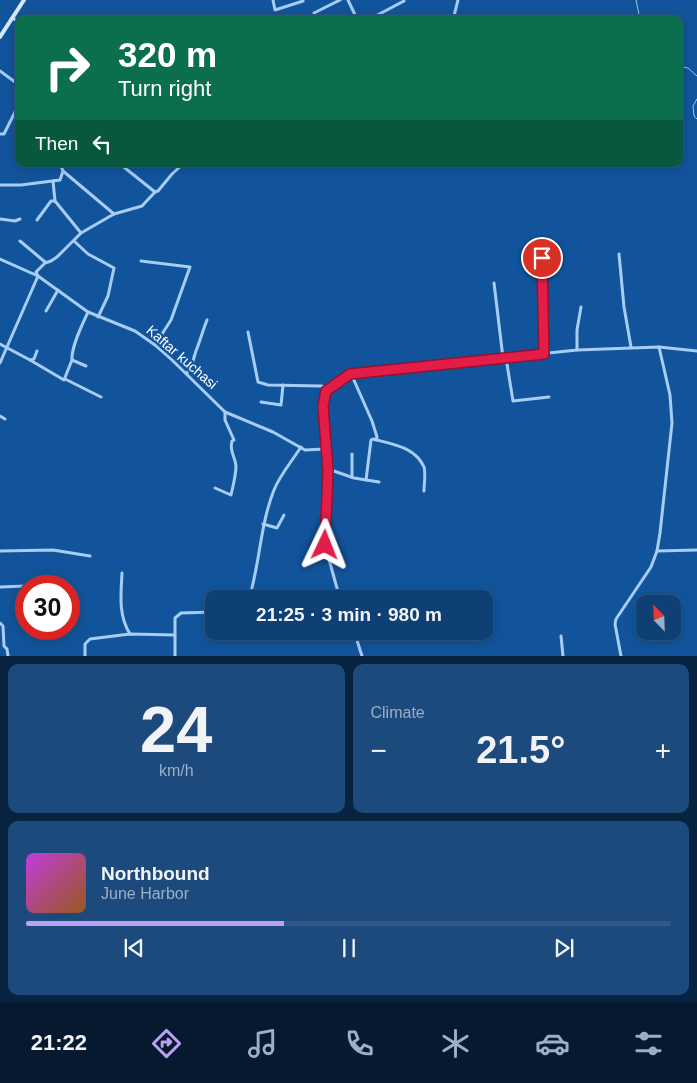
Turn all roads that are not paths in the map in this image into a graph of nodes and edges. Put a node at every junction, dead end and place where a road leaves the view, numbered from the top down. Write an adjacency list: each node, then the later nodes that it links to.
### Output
1 (272, 0): 7 (street)
2 (340, 0): 8 (street)
3 (348, 0): 9 (street)
4 (458, 0): 11 (street)
5 (22, 1): 12 (main road)
6 (404, 1): 10 (street)
7 (303, 2)
8 (315, 15)
9 (355, 15)
10 (378, 15)
11 (454, 15)
12 (12, 18): 13 (street); 14 (main road)
13 (15, 20)
14 (0, 37)
15 (0, 71): 16 (street)
16 (15, 82)
17 (15, 113): 18 (street)
18 (0, 134)
19 (62, 167): 22 (street)
20 (124, 167): 25 (street)
21 (180, 167): 25 (street)
22 (63, 171): 23 (street); 27 (street)
23 (53, 181): 24 (street); 26 (street)
24 (0, 185)
25 (155, 192): 27 (street)
26 (54, 201): 30 (street); 31 (street)
27 (114, 214): 31 (street)
28 (0, 219): 29 (street)
29 (20, 219)
30 (37, 220)
31 (81, 233): 33 (street)
32 (20, 241): 38 (street)
33 (74, 241): 38 (street); 45 (street)
34 (619, 254): 51 (street)
35 (542, 258): 56 (street)
36 (0, 259): 39 (street, Kaftar kuchasi)
37 (141, 261): 49 (street)
38 (44, 263): 39 (street)
39 (38, 276): 41 (street, Kaftar kuchasi); 50 (street)
40 (494, 283): 57 (street)
41 (58, 290): 43 (street); 44 (street, Kaftar kuchasi)
42 (581, 306): 53 (street)
43 (46, 311)
44 (88, 312): 45 (street, Kaftar kuchasi); 59 (street)
45 (98, 317): 49 (street, Kaftar kuchasi)
46 (207, 320): 62 (street)
47 (248, 332): 65 (street)
48 (0, 344): 50 (street)
49 (155, 345): 62 (street, Kaftar kuchasi)
50 (7, 347): 58 (street); 60 (street)
51 (631, 347): 52 (street); 53 (street)
52 (659, 347): 55 (street); 89 (street)
53 (577, 350): 56 (street)
54 (37, 351): 58 (street)
55 (697, 351)
56 (544, 354): 57 (street)
57 (504, 358): 63 (street); 67 (street)
58 (30, 360): 64 (street)
59 (72, 360): 61 (street); 64 (street)
60 (0, 363)
61 (86, 366)
62 (188, 373): 70 (street, Kaftar kuchasi)
63 (349, 375): 66 (street); 74 (street)
64 (65, 379): 68 (street)
65 (283, 385): 66 (street); 69 (street)
66 (326, 391): 77 (street)
67 (549, 397)
68 (101, 398)
69 (261, 402)
70 (225, 412): 73 (street); 76 (street, Kaftar kuchasi)
71 (0, 416): 72 (street)
72 (5, 419)
73 (234, 440): 75 (street); 83 (street)
74 (376, 440): 81 (street); 84 (street)
75 (236, 445)
76 (301, 448): 77 (street, Kaftar kuchasi); 86 (street)
77 (325, 449): 79 (street)
78 (352, 454): 80 (street)
79 (328, 470): 80 (street); 95 (street)
80 (352, 477): 81 (street)
81 (366, 480): 82 (street)
82 (379, 482)
83 (215, 488)
84 (424, 491)
85 (284, 515): 86 (street)
86 (263, 524): 94 (street)
87 (0, 550): 90 (street)
88 (697, 550): 89 (street)
89 (657, 551): 107 (street)
90 (90, 556)
91 (122, 573): 98 (street)
92 (0, 586): 93 (street)
93 (15, 586)
94 (252, 590)
95 (338, 590)
96 (205, 612): 99 (street)
97 (0, 622): 102 (street)
98 (130, 634): 99 (street); 103 (street)
99 (175, 635): 104 (street)
100 (560, 636): 106 (street)
101 (357, 640): 105 (street)
102 (8, 656)
103 (85, 656)
104 (175, 656)
105 (362, 656)
106 (563, 656)
107 (621, 656)

